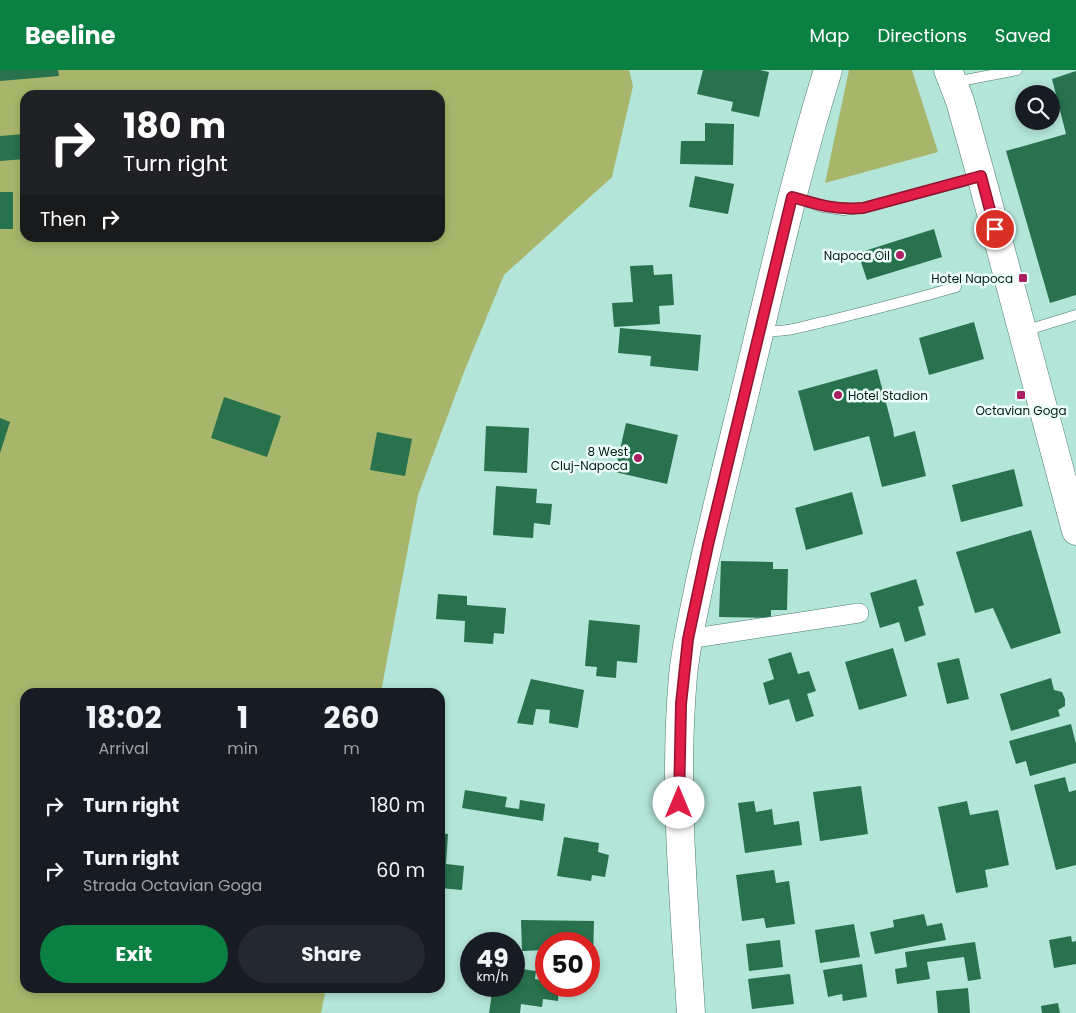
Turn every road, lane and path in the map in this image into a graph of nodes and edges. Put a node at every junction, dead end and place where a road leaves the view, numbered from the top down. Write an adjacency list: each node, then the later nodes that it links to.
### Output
1 (828, 70): 5 (main road)
2 (1017, 70): 3 (lane)
3 (951, 76): 4 (main road)
4 (981, 176): 5 (lane); 9 (main road)
5 (792, 197): 8 (main road)
6 (956, 287): 8 (lane)
7 (1076, 315): 9 (lane)
8 (760, 330): 12 (main road)
9 (1023, 332): 10 (main road)
10 (1076, 531)
11 (859, 613): 12 (street)
12 (688, 639): 13 (main road)
13 (690, 1013)

